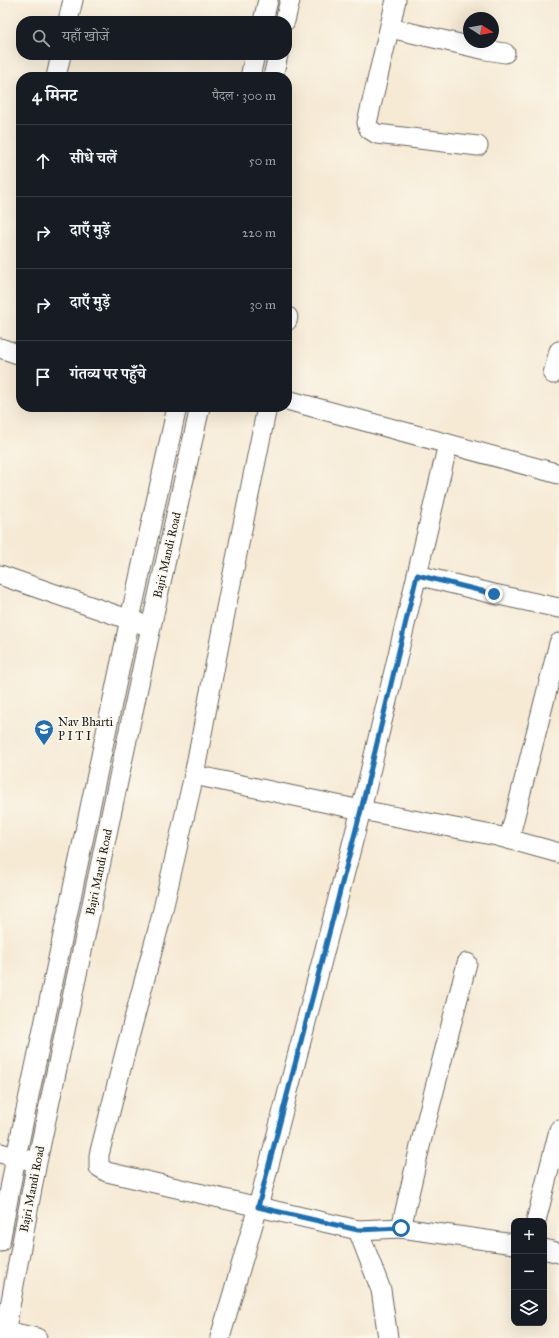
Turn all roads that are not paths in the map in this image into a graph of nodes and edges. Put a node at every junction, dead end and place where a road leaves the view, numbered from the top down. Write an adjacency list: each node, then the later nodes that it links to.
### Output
1 (73, 0): 5 (street)
2 (268, 0): 6 (street)
3 (290, 0): 7 (street)
4 (396, 0): 8 (street)
5 (69, 16)
6 (264, 16)
7 (286, 16)
8 (390, 28): 9 (street); 16 (street)
9 (505, 53)
10 (60, 60): 13 (street)
11 (254, 60): 14 (street)
12 (277, 60): 15 (street)
13 (57, 72)
14 (251, 72)
15 (274, 72)
16 (478, 146)
17 (0, 348): 19 (street)
18 (559, 352): 20 (street)
19 (16, 353)
20 (553, 374)
21 (292, 401): 25 (street)
22 (176, 412): 30 (street)
23 (199, 412): 31 (street, Bajri Mandi Road)
24 (266, 412): 33 (street)
25 (448, 444): 26 (street); 28 (street)
26 (559, 474)
27 (0, 574): 30 (street)
28 (417, 575): 29 (street); 34 (street)
29 (559, 608)
30 (130, 619): 31 (street); 39 (street)
31 (151, 627): 40 (street, Bajri Mandi Road)
32 (558, 652): 35 (street)
33 (194, 775): 34 (street); 41 (street)
34 (361, 810): 35 (street); 41 (street)
35 (509, 839): 36 (street)
36 (559, 853)
37 (467, 963): 43 (street)
38 (559, 1130): 42 (street)
39 (8, 1155): 40 (street); 45 (street)
40 (37, 1162): 49 (street, Bajri Mandi Road)
41 (258, 1207): 44 (street); 51 (street)
42 (537, 1218)
43 (401, 1228): 44 (street); 46 (street)
44 (358, 1230): 52 (street)
45 (0, 1242)
46 (511, 1244)
47 (547, 1250): 48 (street)
48 (559, 1253)
49 (5, 1334): 50 (street)
50 (37, 1338)
51 (220, 1338)
52 (388, 1338)

